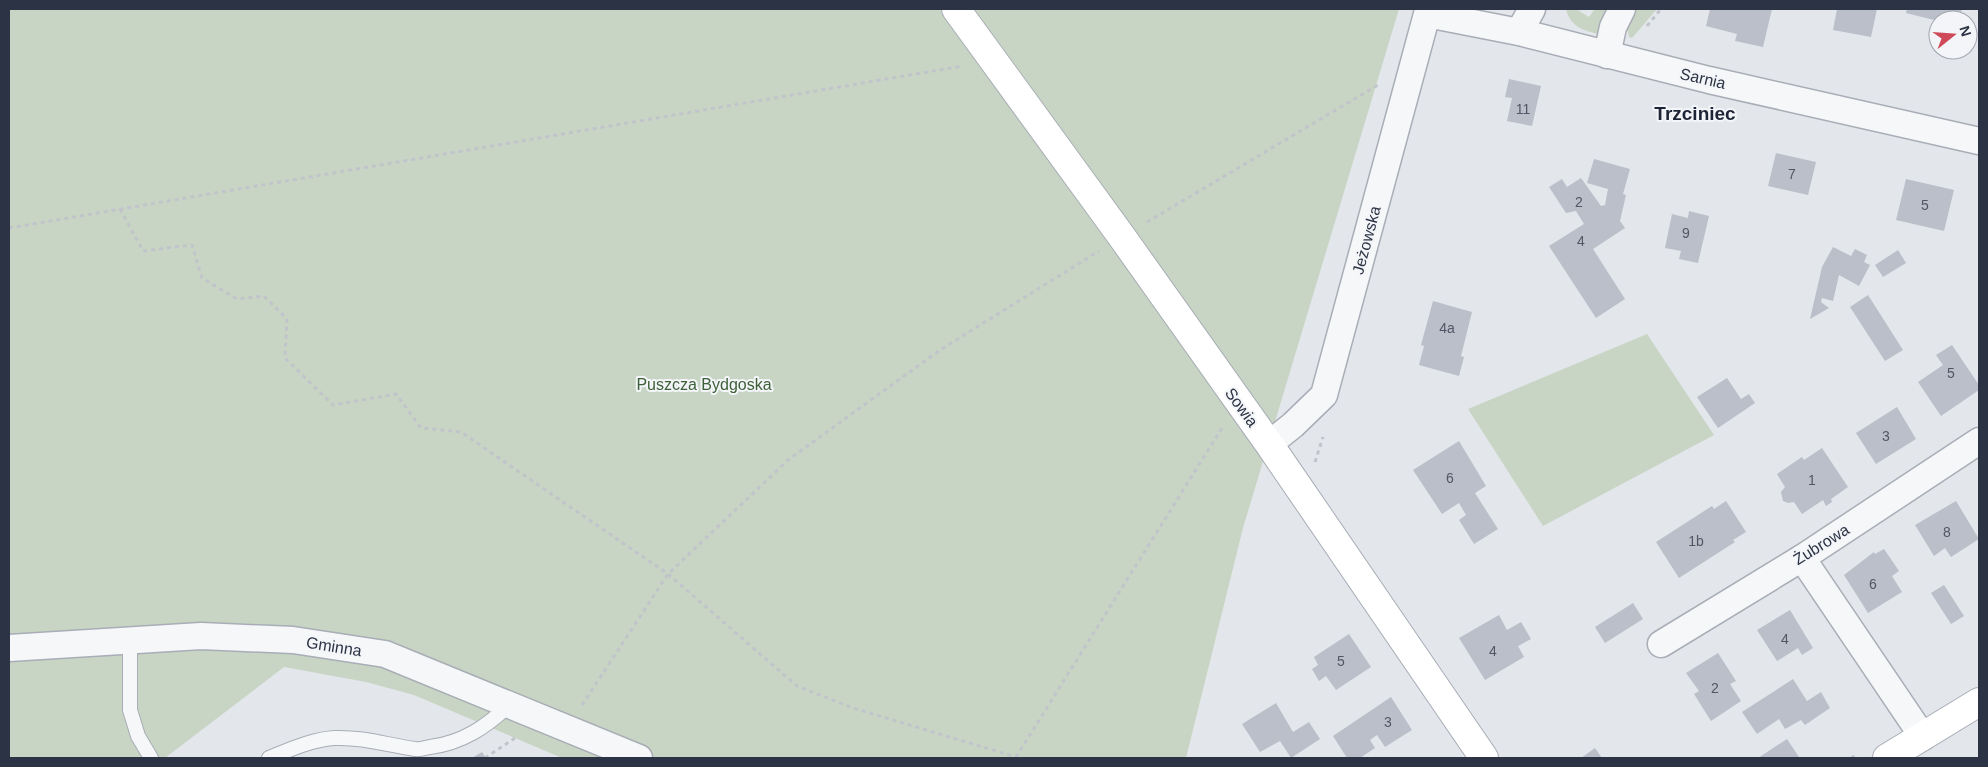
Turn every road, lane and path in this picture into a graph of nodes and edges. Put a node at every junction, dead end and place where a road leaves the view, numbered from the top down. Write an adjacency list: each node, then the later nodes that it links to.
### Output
1 (956, 9): 7 (street, Sowia)
2 (1532, 9): 5 (street)
3 (1622, 9): 6 (street)
4 (1427, 14): 5 (street, Sarnia); 8 (street, Jeżowska)
5 (1519, 32): 6 (street, Sarnia)
6 (1607, 55): 9 (street, Sarnia)
7 (993, 61): 10 (path); 12 (street, Sowia)
8 (1414, 64): 12 (path); 16 (street, Jeżowska)
9 (1979, 141)
10 (120, 209): 11 (path); 19 (path)
11 (9, 228)
12 (1122, 237): 13 (street, Sowia); 19 (path)
13 (1239, 402): 16 (street, Sowia); 32 (path)
14 (1324, 433): 17 (path)
15 (1979, 441): 18 (street, Żubrowa)
16 (1269, 444): 33 (street, Sowia)
17 (1313, 470)
18 (1802, 558): 21 (street, Żubrowa); 27 (street)
19 (668, 574): 25 (path); 32 (path)
20 (130, 640): 22 (street, Gminna); 24 (street, Gminna); 29 (lane)
21 (1661, 644)
22 (9, 648)
23 (1979, 702): 27 (street)
24 (509, 705): 25 (street, Gminna); 30 (lane)
25 (567, 728): 28 (street, Gminna)
26 (517, 733): 31 (path)
27 (1923, 737): 34 (street)
28 (628, 756)
29 (151, 758)
30 (269, 758)
31 (486, 758)
32 (1015, 758)
33 (1484, 758)
34 (1887, 758)

